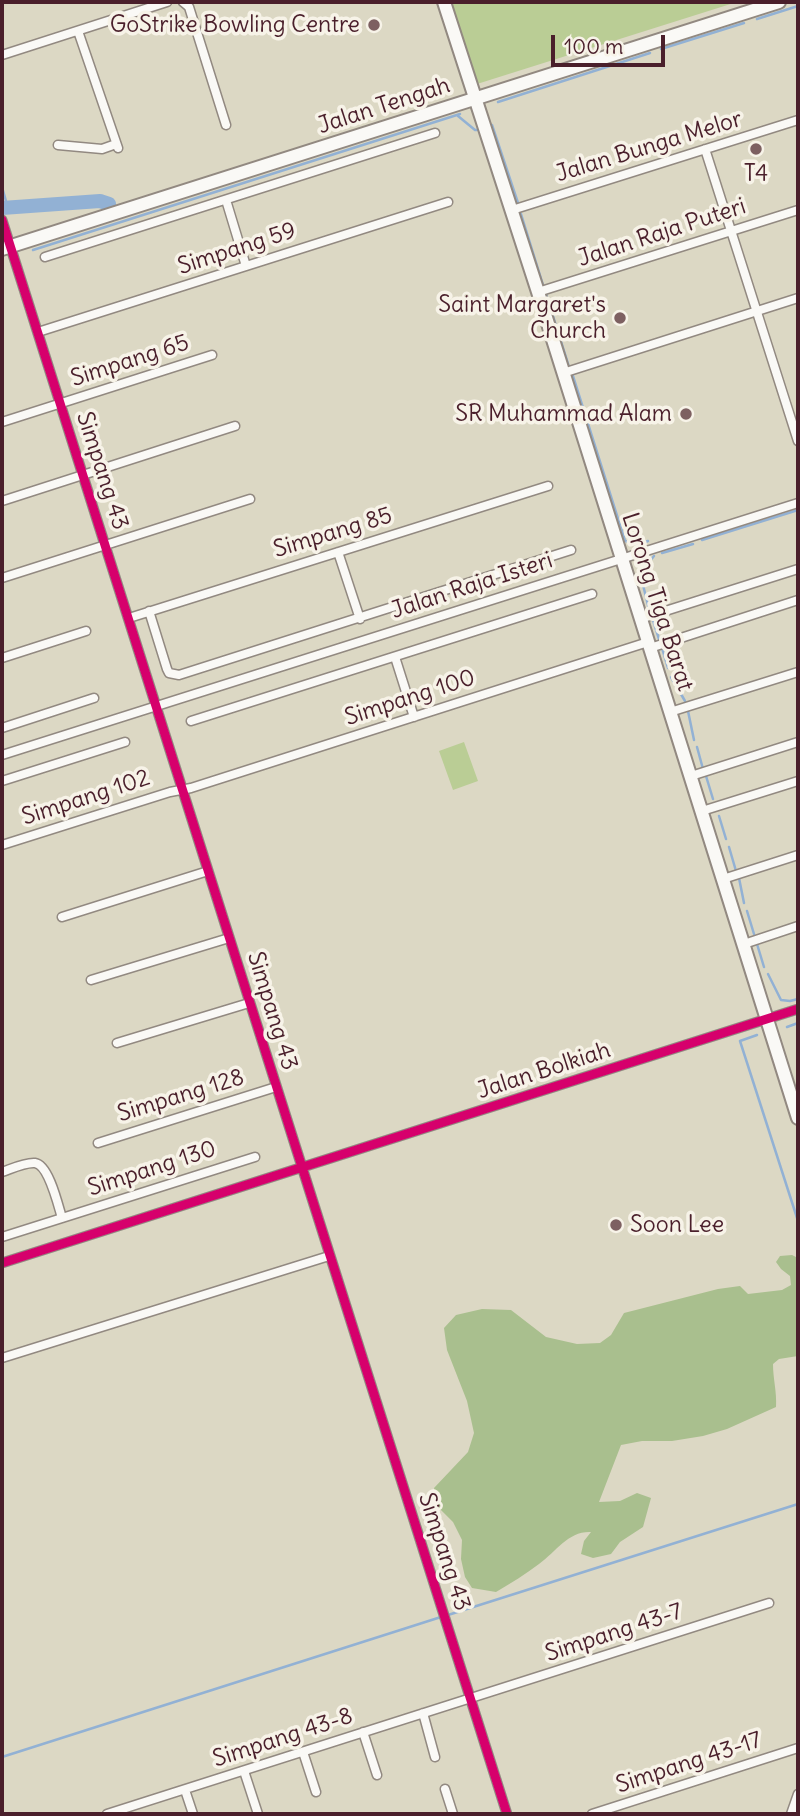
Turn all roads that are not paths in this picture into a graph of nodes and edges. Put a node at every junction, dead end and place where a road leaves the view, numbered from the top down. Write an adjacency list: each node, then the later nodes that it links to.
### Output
1 (167, 2): 5 (street)
2 (183, 2): 9 (street)
3 (444, 2): 7 (main road, Lorong Tiga Barat)
4 (779, 2): 7 (main road, Jalan Tengah)
5 (78, 31): 6 (street); 11 (street)
6 (2, 55)
7 (474, 99): 15 (main road, Lorong Tiga Barat); 19 (main road, Jalan Tengah)
8 (798, 120): 12 (street, Jalan Bunga Melor)
9 (226, 125)
10 (435, 133): 13 (street)
11 (58, 145)
12 (705, 149): 15 (street, Jalan Bunga Melor); 18 (street)
13 (226, 200): 20 (street); 21 (street)
14 (449, 202): 21 (street, Simpang 59)
15 (512, 210): 22 (main road, Lorong Tiga Barat)
16 (798, 210): 18 (street, Jalan Raja Puteri)
17 (2, 220): 19 (street, Simpang 43)
18 (731, 231): 22 (street, Jalan Raja Puteri); 24 (street)
19 (6, 248): 25 (street, Simpang 43)
20 (45, 257)
21 (246, 266): 25 (street, Simpang 59)
22 (538, 292): 27 (main road, Lorong Tiga Barat)
23 (798, 298): 24 (street)
24 (757, 311): 27 (street); 31 (street)
25 (38, 332): 28 (street, Simpang 43)
26 (212, 355): 28 (street, Simpang 65)
27 (563, 373): 40 (main road, Lorong Tiga Barat)
28 (60, 403): 29 (street, Simpang 65); 32 (street, Simpang 43)
29 (2, 422)
30 (234, 426): 32 (street)
31 (798, 441)
32 (83, 475): 35 (street); 37 (street, Simpang 43)
33 (548, 486): 39 (street, Simpang 85)
34 (250, 499): 37 (street)
35 (2, 501)
36 (798, 503): 40 (street, Jalan Raja Isteri)
37 (105, 545): 42 (street); 46 (street, Simpang 43)
38 (571, 551): 47 (street)
39 (338, 552): 45 (street, Simpang 85); 47 (street)
40 (620, 559): 48 (main road, Lorong Tiga Barat); 55 (street, Jalan Raja Isteri)
41 (798, 569): 48 (street)
42 (2, 578)
43 (592, 594): 51 (street, Simpang 100)
44 (798, 600): 50 (street, Simpang 100)
45 (149, 611): 46 (street, Simpang 85); 47 (street)
46 (129, 618): 55 (street, Simpang 43)
47 (360, 619)
48 (640, 619): 50 (main road, Lorong Tiga Barat)
49 (86, 631): 52 (street)
50 (649, 645): 56 (main road, Lorong Tiga Barat); 57 (street, Simpang 100)
51 (395, 657): 57 (street); 58 (street, Simpang 100)
52 (2, 658)
53 (798, 671): 56 (street)
54 (94, 698): 59 (street)
55 (157, 706): 62 (street, Jalan Raja Isteri); 66 (street, Simpang 43)
56 (670, 712): 63 (main road, Lorong Tiga Barat)
57 (414, 717): 66 (street, Simpang 100)
58 (191, 721)
59 (2, 728)
60 (125, 742): 64 (street, Simpang 102)
61 (798, 742): 63 (street)
62 (2, 755)
63 (691, 776): 67 (main road, Lorong Tiga Barat)
64 (2, 781)
65 (798, 781): 67 (street)
66 (183, 789): 68 (street, Simpang 102); 70 (street, Simpang 43)
67 (702, 811): 71 (main road, Lorong Tiga Barat)
68 (2, 845)
69 (798, 855): 71 (street)
70 (208, 871): 72 (street); 74 (street, Simpang 43)
71 (723, 878): 75 (main road, Lorong Tiga Barat)
72 (62, 917)
73 (798, 926): 75 (street)
74 (229, 937): 76 (street); 77 (street, Simpang 43)
75 (744, 944): 79 (main road, Lorong Tiga Barat)
76 (91, 980)
77 (249, 1003): 80 (street); 81 (street, Simpang 43)
78 (798, 1009): 79 (street, Jalan Bolkiah)
79 (767, 1019): 82 (main road, Lorong Tiga Barat); 85 (street, Jalan Bolkiah)
80 (117, 1043)
81 (276, 1087): 83 (street, Simpang 128); 85 (street, Simpang 43)
82 (798, 1118)
83 (98, 1143)
84 (254, 1157): 87 (street, Simpang 130)
85 (301, 1168): 89 (street, Simpang 43); 90 (street, Jalan Bolkiah)
86 (2, 1172): 87 (street)
87 (62, 1218): 88 (street, Simpang 130)
88 (2, 1237)
89 (329, 1256): 91 (street); 93 (street, Simpang 43)
90 (2, 1263)
91 (2, 1359)
92 (769, 1603): 93 (street, Simpang 43-7)
93 (470, 1698): 94 (street, Simpang 43-8); 110 (street, Simpang 43)
94 (423, 1713): 95 (street, Simpang 43-8); 98 (street)
95 (363, 1732): 97 (street, Simpang 43-8); 100 (street)
96 (798, 1748): 111 (street, Simpang 43-17)
97 (303, 1752): 99 (street, Simpang 43-8); 103 (street)
98 (435, 1757)
99 (244, 1771): 102 (street, Simpang 43-8); 108 (street)
100 (377, 1775)
101 (444, 1789): 109 (street)
102 (185, 1790): 105 (street, Simpang 43-8); 107 (street)
103 (316, 1792)
104 (798, 1794): 112 (street)
105 (125, 1811): 106 (street, Simpang 43-8)
106 (107, 1814)
107 (193, 1814)
108 (258, 1814)
109 (453, 1814)
110 (507, 1814)
111 (592, 1814)
112 (790, 1814)

